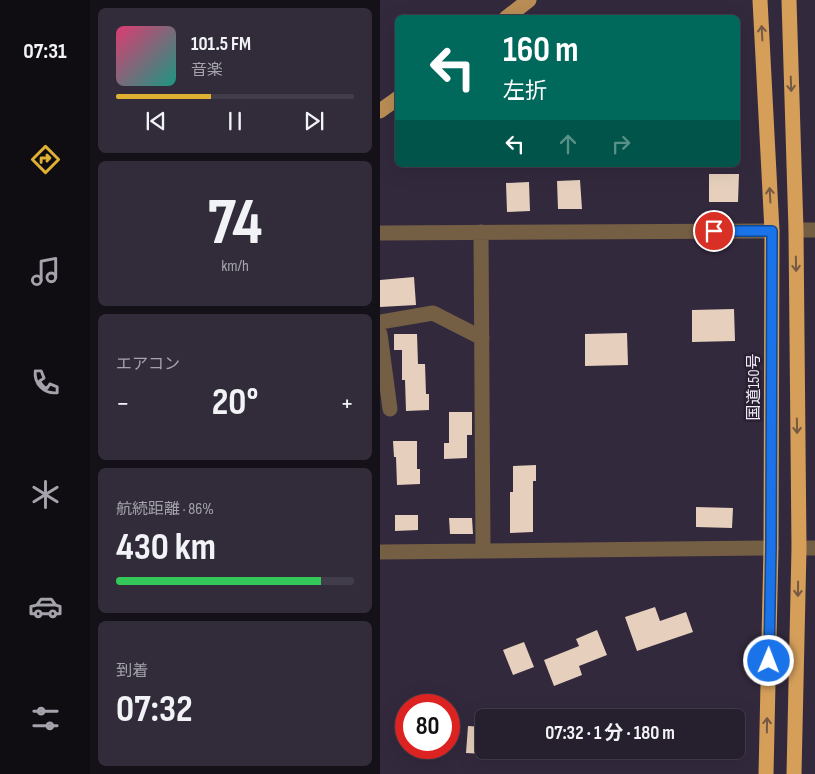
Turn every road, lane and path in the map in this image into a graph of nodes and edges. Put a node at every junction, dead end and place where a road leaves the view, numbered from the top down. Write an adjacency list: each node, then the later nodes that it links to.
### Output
1 (529, 0): 4 (main road)
2 (760, 0): 9 (highway, 国道150号, one-way to 2)
3 (789, 0): 7 (highway, one-way to 7)
4 (510, 15)
5 (395, 100): 6 (main road)
6 (380, 111)
7 (796, 230): 8 (street); 17 (highway, one-way to 17)
8 (815, 230)
9 (772, 231): 11 (street); 16 (highway, 国道150号)
10 (380, 232): 11 (street)
11 (481, 232): 14 (street)
12 (380, 322): 14 (street)
13 (380, 334): 15 (street)
14 (482, 338): 19 (street)
15 (390, 409)
16 (771, 548): 19 (street); 21 (highway, 国道150号, one-way to 16)
17 (798, 548): 18 (street); 22 (highway, one-way to 22)
18 (815, 548)
19 (483, 550): 20 (street)
20 (380, 552)
21 (766, 774)
22 (794, 774)

